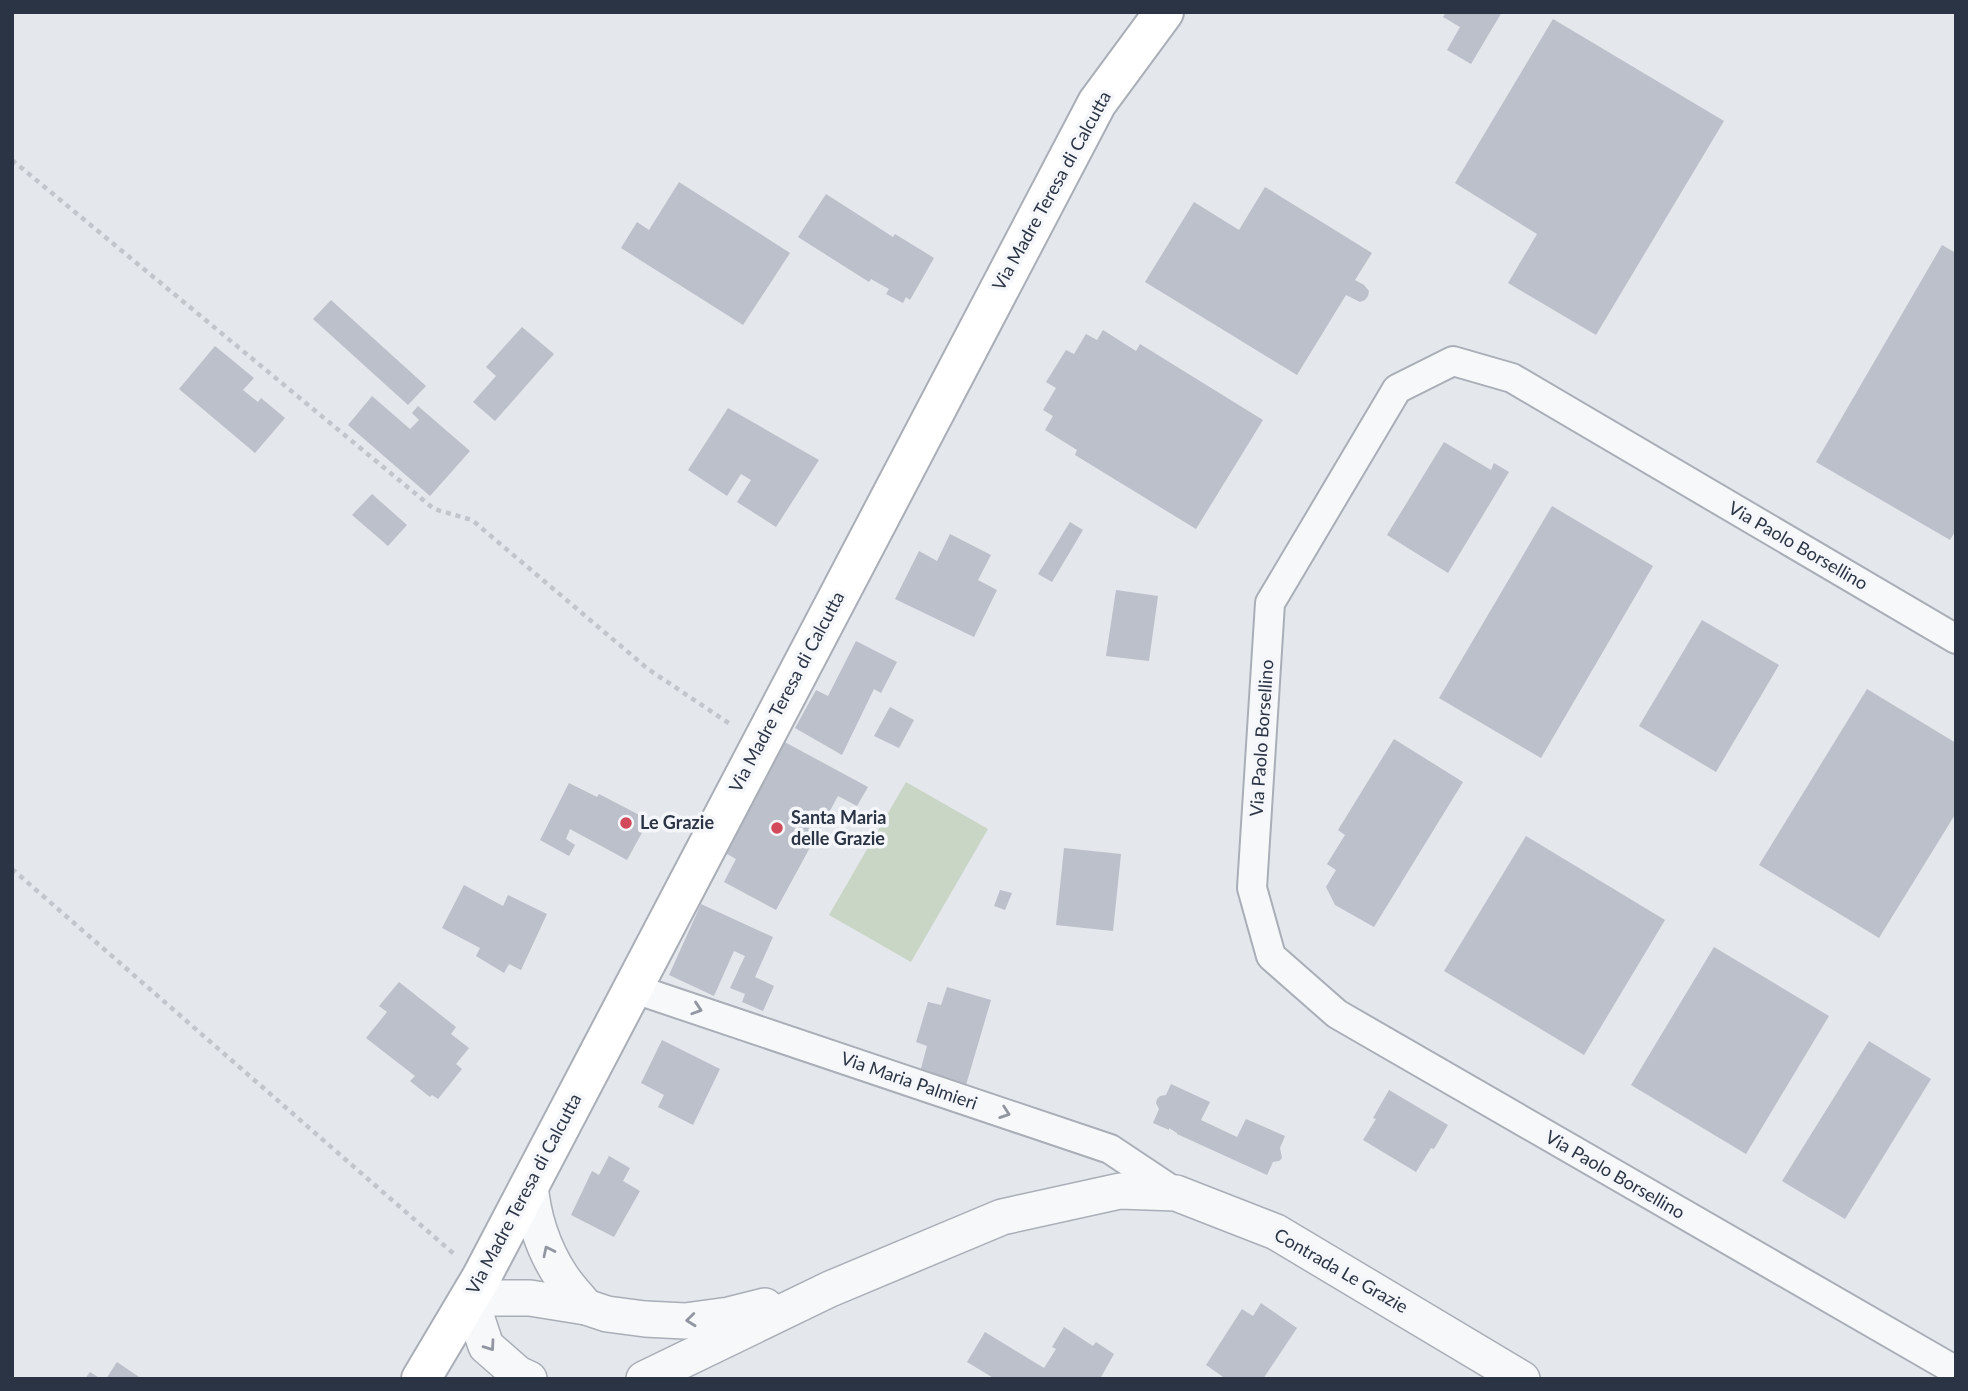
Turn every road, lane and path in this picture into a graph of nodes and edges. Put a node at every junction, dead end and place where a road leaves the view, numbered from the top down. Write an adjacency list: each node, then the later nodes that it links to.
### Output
1 (1164, 12): 4 (main road, Via Madre Teresa di Calcutta)
2 (12, 160): 4 (path)
3 (1956, 639): 12 (street, Via Paolo Borsellino)
4 (760, 745): 6 (main road, Via Madre Teresa di Calcutta)
5 (12, 869): 9 (path)
6 (632, 988): 7 (main road, Via Madre Teresa di Calcutta); 8 (street, Via Maria Palmieri, one-way to 8)
7 (530, 1182): 9 (main road, Via Madre Teresa di Calcutta); 11 (street, one-way to 7)
8 (1176, 1193): 10 (street, Contrada Le Grazie); 16 (street, Contrada Le Grazie)
9 (475, 1288): 11 (street, Contrada Le Grazie); 13 (main road, Via Madre Teresa di Calcutta); 14 (street, one-way to 14)
10 (830, 1290): 11 (street, Contrada Le Grazie, one-way to 11); 15 (street, Contrada Le Grazie)
11 (586, 1307)
12 (1956, 1371)
13 (421, 1379)
14 (528, 1379)
15 (644, 1379)
16 (1522, 1379)

